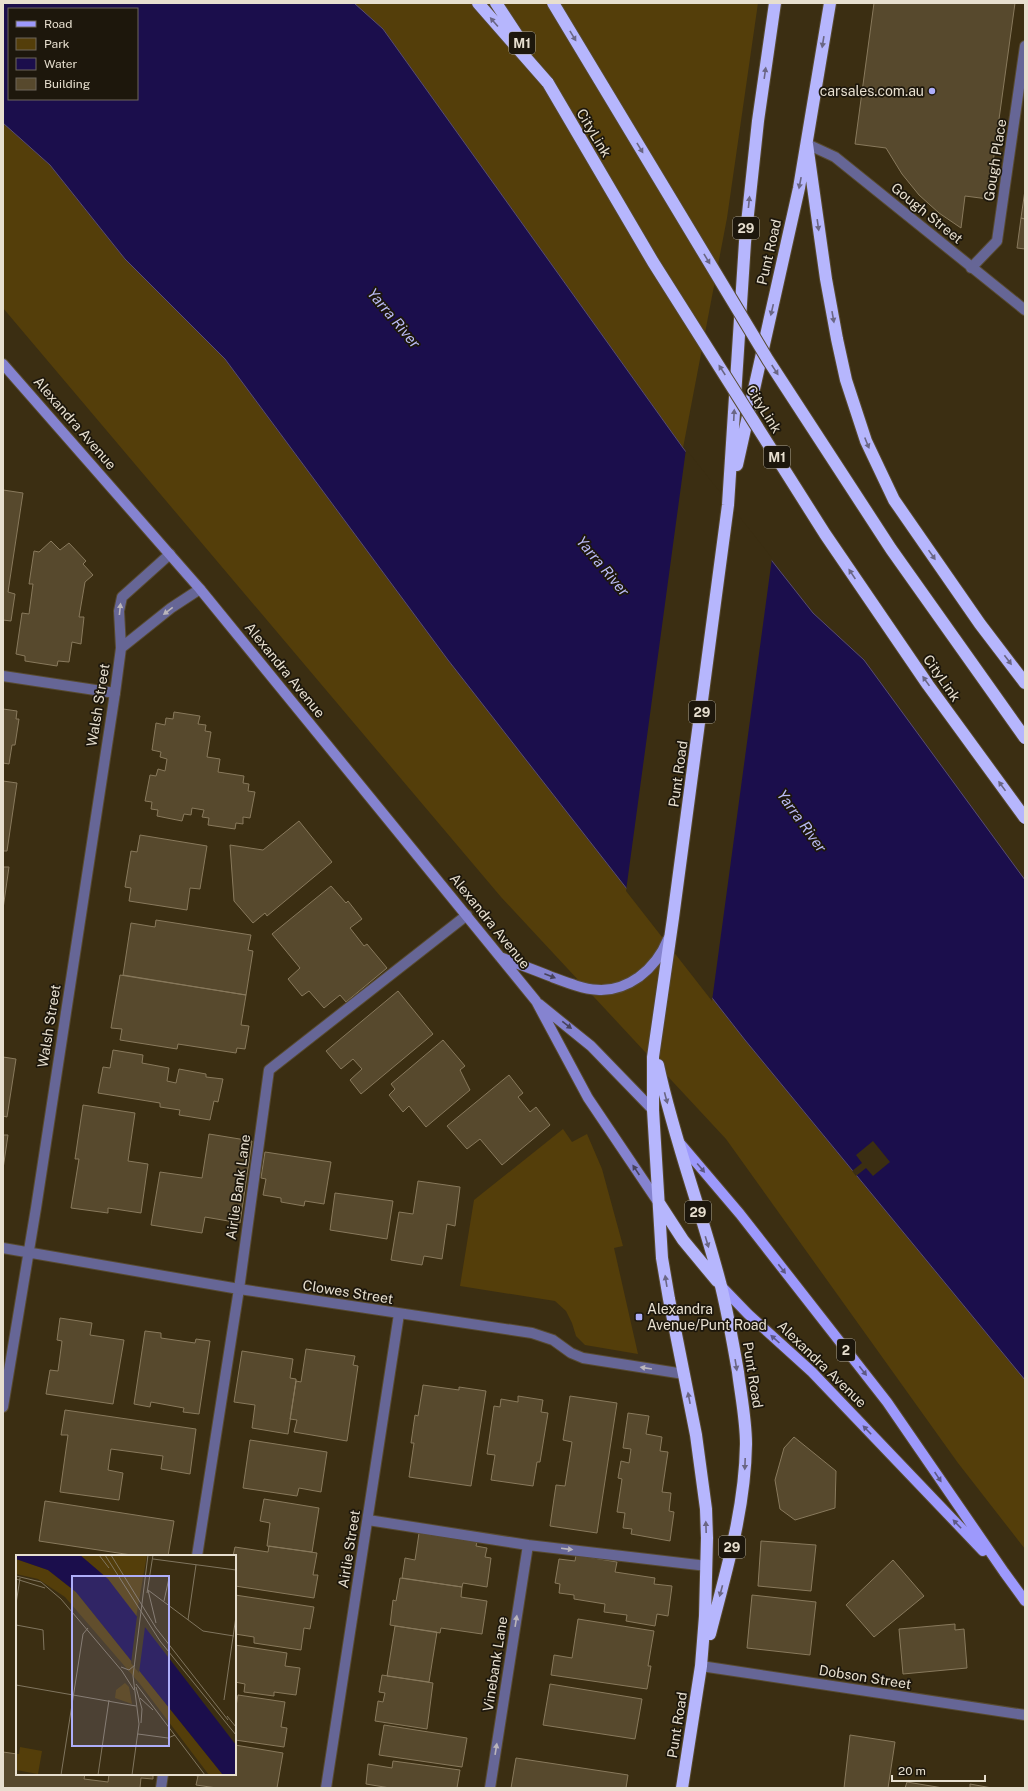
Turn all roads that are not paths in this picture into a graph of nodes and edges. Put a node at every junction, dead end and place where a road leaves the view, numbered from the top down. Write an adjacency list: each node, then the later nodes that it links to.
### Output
1 (478, 3): 7 (highway, one-way to 1)
2 (496, 3): 7 (highway, CityLink / M1)
3 (553, 3): 19 (highway, one-way to 19, bridge)
4 (775, 3): 12 (highway, Punt Road / 29, one-way to 4)
5 (830, 3): 8 (highway, Punt Road / 29, one-way to 8)
6 (1025, 46): 9 (street, Gough Place)
7 (548, 84): 20 (highway, CityLink / M1, one-way to 7, bridge)
8 (807, 144): 9 (street, Gough Street); 12 (highway, Punt Road / 29, one-way to 12); 17 (highway, one-way to 17)
9 (971, 268): 10 (street, Gough Street)
10 (1025, 310)
11 (3, 364): 13 (street, Alexandra Avenue / 2)
12 (735, 458): 22 (highway, Punt Road / 29)
13 (170, 554): 14 (street, Alexandra Avenue / 2); 15 (street, Walsh Street, one-way to 13)
14 (200, 589): 15 (street, Walsh Street, one-way to 15); 21 (street, Alexandra Avenue / 2)
15 (121, 648): 18 (street, Walsh Street)
16 (3, 676): 18 (street)
17 (1025, 683)
18 (115, 693): 30 (street, Walsh Street)
19 (1025, 738)
20 (1025, 818)
21 (467, 915): 23 (street, Alexandra Avenue / 2); 32 (street, Airlie Bank Lane)
22 (673, 918): 23 (street, one-way to 22); 25 (highway, Punt Road / 29)
23 (500, 957): 24 (street, Alexandra Avenue / 2)
24 (536, 1001): 26 (street, Alexandra Avenue / 2, one-way to 26); 28 (street, Alexandra Avenue / 2, one-way to 24)
25 (655, 1046): 26 (highway, Punt Road / 29); 27 (highway, Punt Road / 29, one-way to 27)
26 (653, 1110): 27 (highway, Alexandra Avenue / 2); 28 (highway, Punt Road / 29)
27 (676, 1138): 31 (highway, Punt Road / 29, one-way to 31); 40 (main road, Alexandra Avenue / 2, one-way to 40)
28 (658, 1202): 31 (highway, Alexandra Avenue / 2); 34 (highway, Punt Road / 29, one-way to 28)
29 (3, 1248): 30 (street, Clowes Street)
30 (28, 1252): 32 (street, Clowes Street); 35 (street, Walsh Street)
31 (720, 1285): 40 (main road, Alexandra Avenue / 2, one-way to 31); 42 (highway, Punt Road / 29, one-way to 42)
32 (239, 1289): 33 (street, Clowes Street); 38 (street, Airlie Bank Lane)
33 (399, 1314): 34 (street, Clowes Street, one-way to 33); 36 (street, Airlie Street)
34 (684, 1374): 39 (highway, Punt Road / 29, one-way to 34)
35 (3, 1407)
36 (368, 1520): 37 (street); 46 (street, Airlie Street)
37 (528, 1545): 39 (street, one-way to 39); 47 (street, Vinebank Lane, one-way to 37)
38 (197, 1555)
39 (707, 1566): 42 (highway, Punt Road / 29)
40 (1004, 1572): 41 (main road, Alexandra Avenue / 2)
41 (1025, 1601)
42 (701, 1666): 43 (street, Dobson Street); 48 (highway, Punt Road / 29)
43 (1025, 1715)
44 (163, 1775): 45 (street)
45 (161, 1788)
46 (326, 1788)
47 (490, 1788)
48 (682, 1788)

